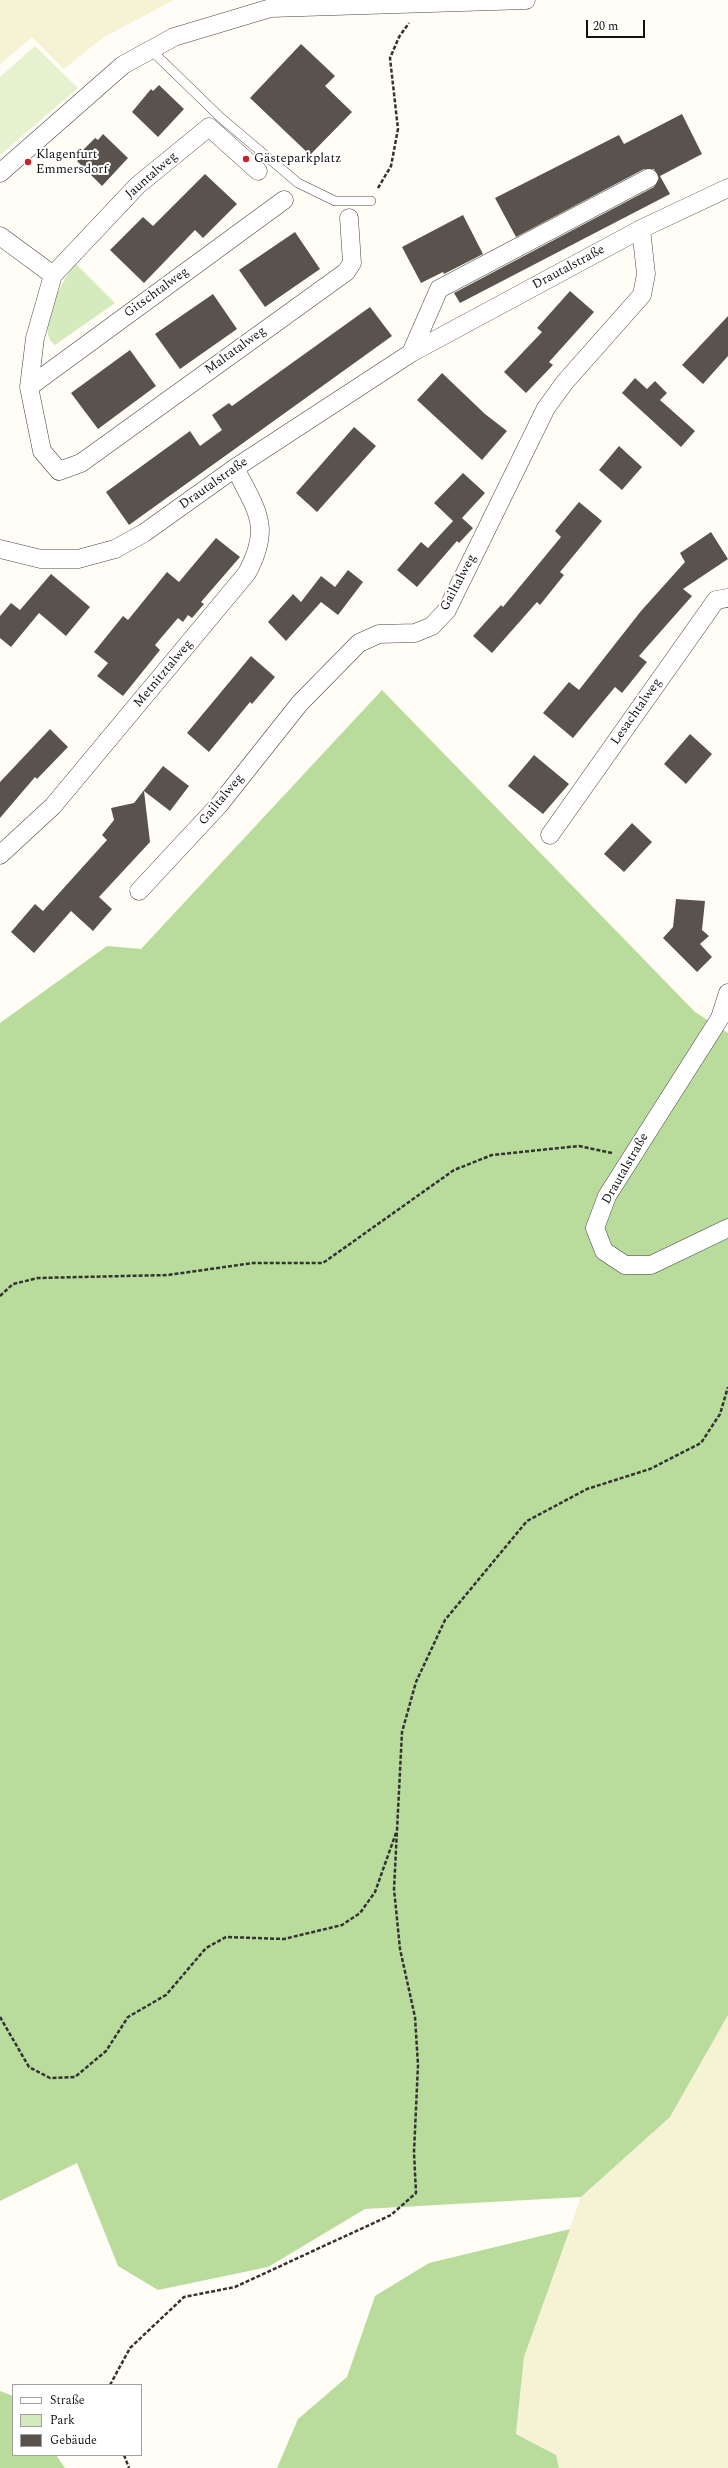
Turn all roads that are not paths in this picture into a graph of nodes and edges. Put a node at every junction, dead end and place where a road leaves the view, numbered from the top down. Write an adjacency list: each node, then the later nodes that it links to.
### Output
1 (526, 0): 2 (street)
2 (150, 49): 4 (street); 8 (lane)
3 (258, 171): 12 (street, Jauntalweg)
4 (0, 173)
5 (649, 178): 13 (street)
6 (728, 188): 10 (street, Drautalstraße)
7 (284, 200): 14 (street, Gitschtalweg)
8 (371, 201)
9 (349, 218): 14 (street, Maltatalweg)
10 (640, 229): 13 (street, Drautalstraße); 20 (street, Gailtalweg)
11 (0, 236): 12 (street)
12 (53, 275): 14 (street)
13 (412, 353): 15 (street, Drautalstraße)
14 (29, 387)
15 (236, 468): 16 (street, Drautalstraße); 19 (street, Metnitztalweg)
16 (0, 549)
17 (728, 598): 18 (street, Lesachtalweg)
18 (550, 834)
19 (0, 855)
20 (139, 891)
21 (728, 993): 22 (street, Drautalstraße)
22 (728, 1228)

